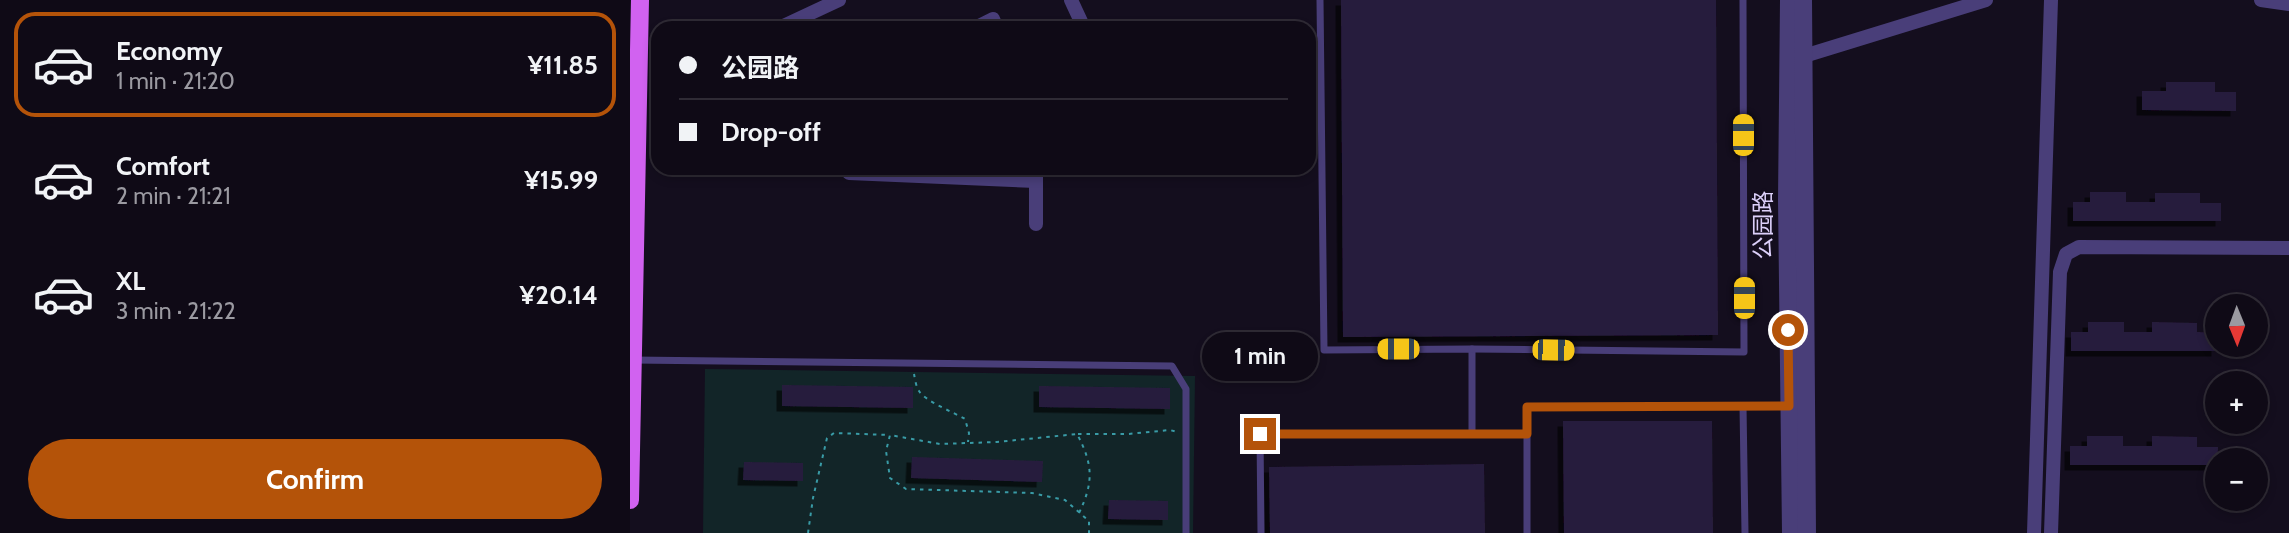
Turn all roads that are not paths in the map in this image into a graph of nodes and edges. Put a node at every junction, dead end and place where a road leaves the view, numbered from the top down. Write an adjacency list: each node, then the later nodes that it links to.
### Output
1 (640, 0): 19 (main road)
2 (839, 0): 12 (street)
3 (1071, 0): 13 (street)
4 (1320, 0): 18 (lane)
5 (1743, 0): 18 (lane)
6 (1788, 0): 21 (street, 公园路)
7 (1803, 0): 14 (street)
8 (1986, 0): 14 (street)
9 (2051, 0): 31 (street)
10 (2261, 0): 11 (street)
11 (2289, 4)
12 (794, 21)
13 (1081, 21)
14 (1804, 56): 30 (street)
15 (1036, 175): 16 (street)
16 (1036, 224)
17 (2289, 248): 32 (street)
18 (1472, 349): 22 (lane)
19 (633, 360): 24 (main road); 25 (lane)
20 (1743, 406): 21 (lane); 23 (lane); 28 (lane)
21 (1789, 406): 29 (street, 公园路)
22 (1472, 434): 23 (lane); 26 (lane)
23 (1527, 434): 27 (lane)
24 (630, 500)
25 (1186, 533)
26 (1261, 533)
27 (1527, 533)
28 (1745, 533)
29 (1791, 533)
30 (1807, 533)
31 (2034, 533)
32 (2051, 533)

